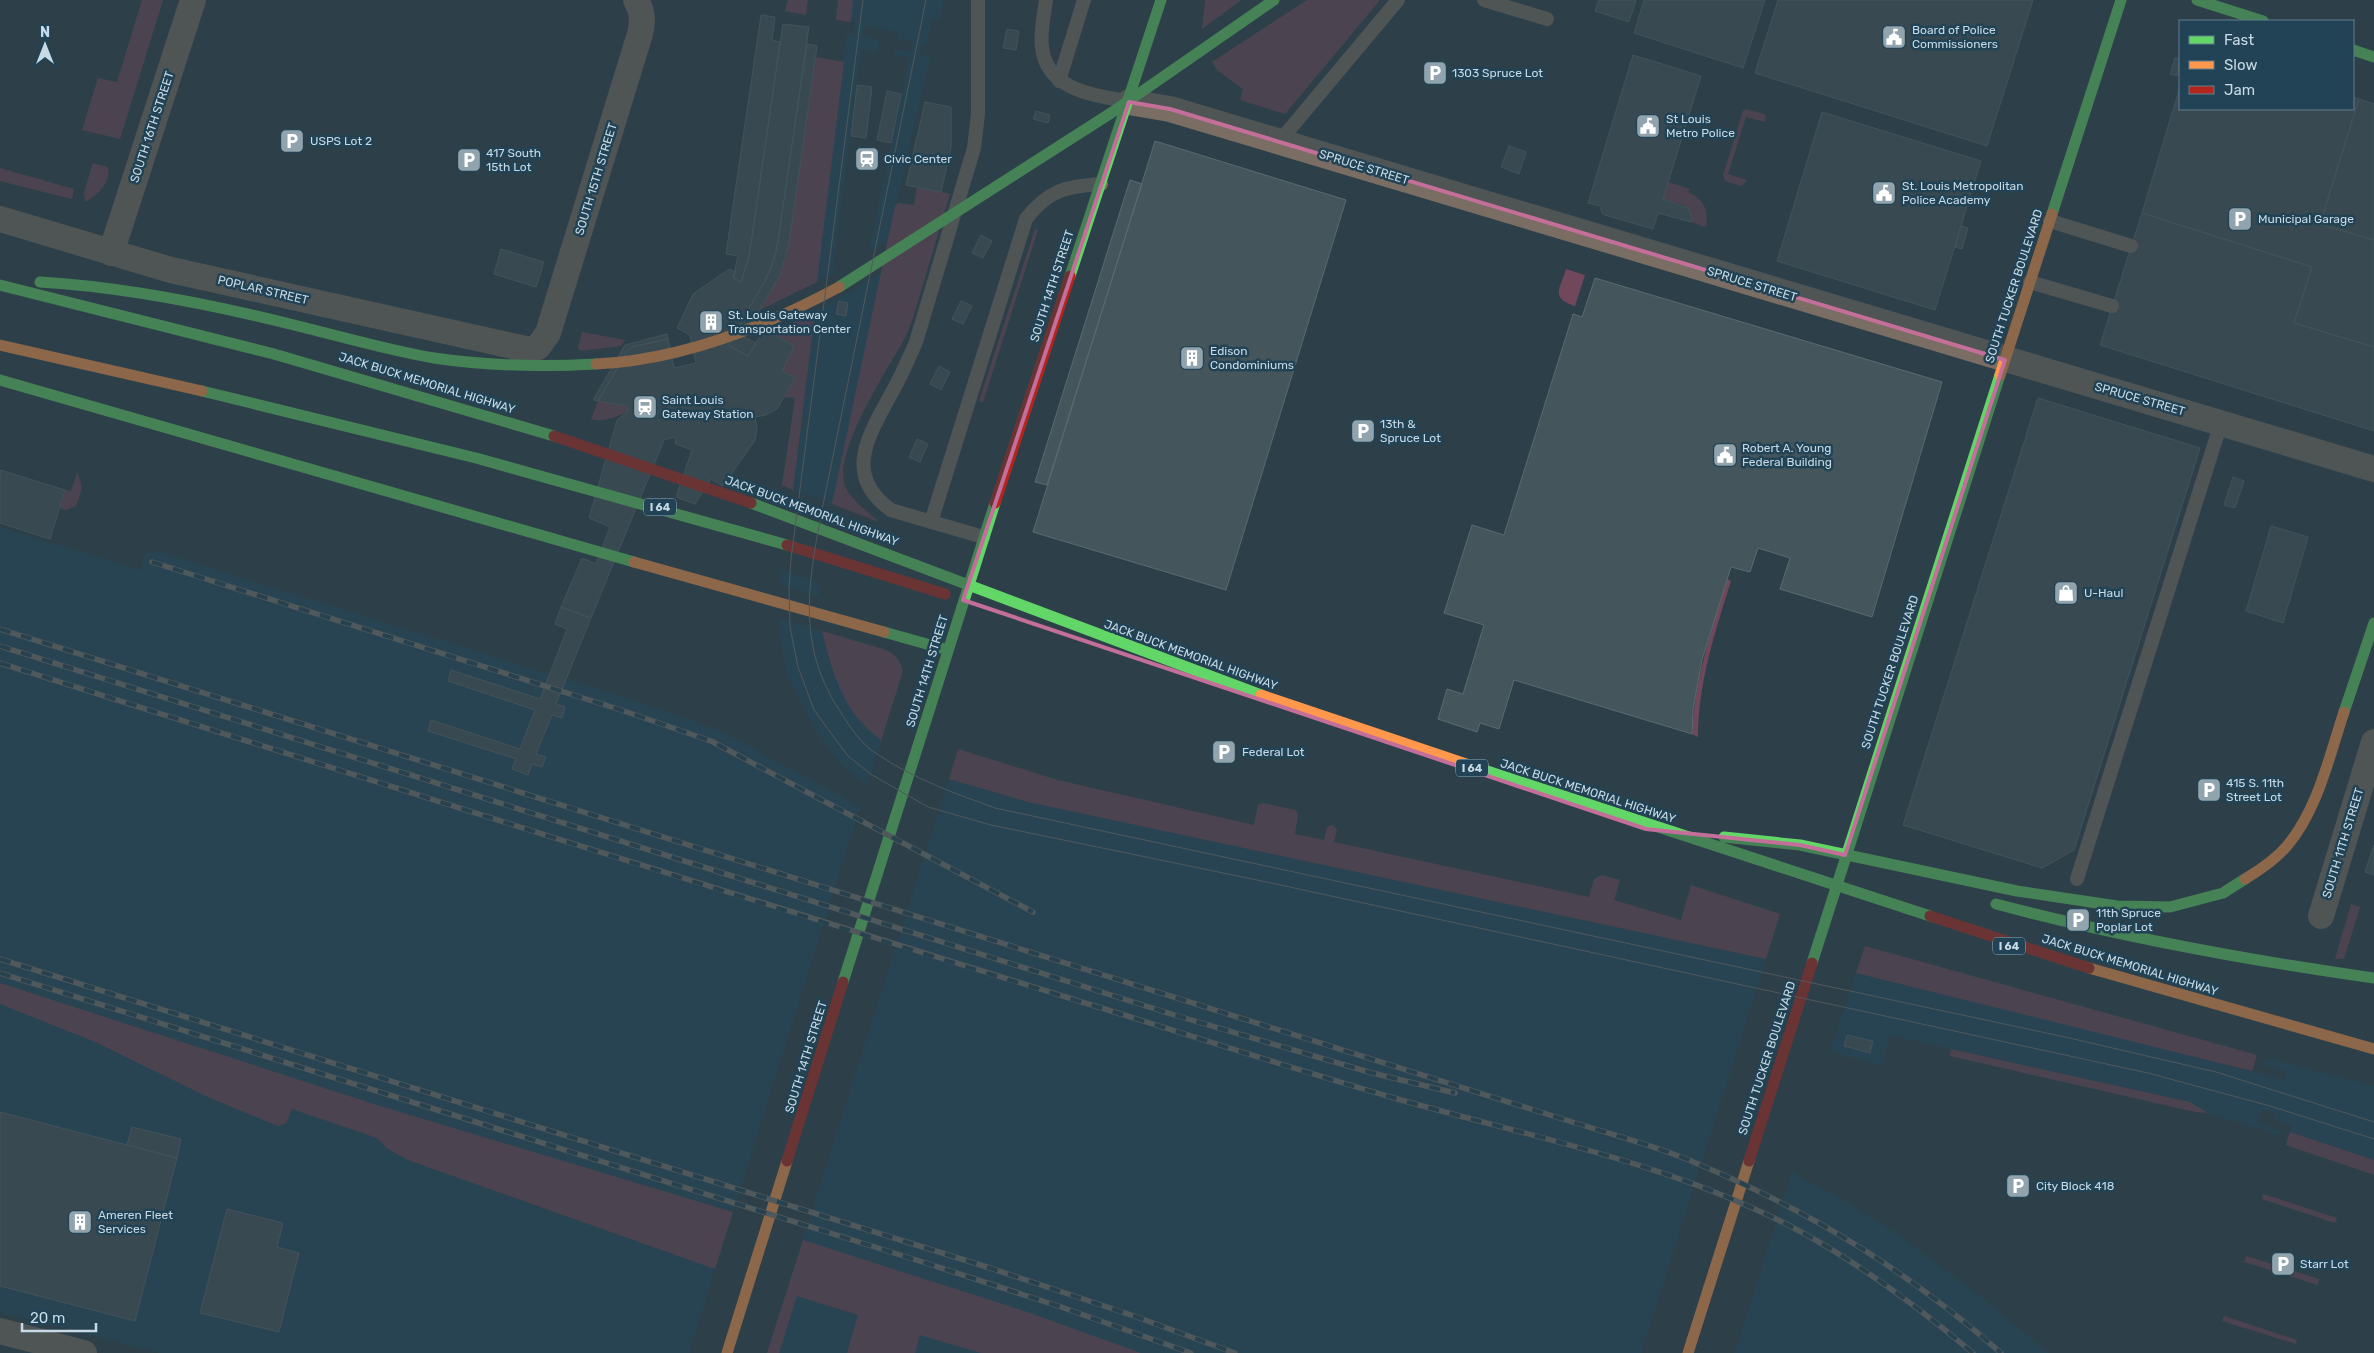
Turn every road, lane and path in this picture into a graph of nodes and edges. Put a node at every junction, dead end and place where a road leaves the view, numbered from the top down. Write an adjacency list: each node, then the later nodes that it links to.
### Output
1 (193, 0): 23 (street, SOUTH 16TH STREET)
2 (636, 0): 28 (street, SOUTH 15TH STREET)
3 (978, 0): 33 (lane)
4 (1046, 0): 16 (lane)
5 (1084, 0): 16 (lane)
6 (1161, 0): 17 (main road, SOUTH 14TH STREET)
7 (1274, 0): 25 (main road)
8 (1398, 0): 18 (lane)
9 (1484, 0): 12 (lane)
10 (2121, 0): 21 (main road, SOUTH TUCKER BOULEVARD)
11 (2197, 0): 13 (main road)
12 (1547, 19)
13 (2260, 20)
14 (2354, 50): 15 (main road)
15 (2374, 57)
16 (1059, 80): 17 (lane)
17 (1129, 102): 18 (street, SPRUCE STREET); 19 (main road, SOUTH 14TH STREET)
18 (1279, 142): 29 (street, SPRUCE STREET)
19 (1101, 184): 33 (lane); 34 (main road, SOUTH 14TH STREET)
20 (0, 219): 23 (street, POPLAR STREET)
21 (2050, 221): 22 (lane); 24 (main road, SOUTH TUCKER BOULEVARD)
22 (2131, 246)
23 (111, 253): 28 (street, POPLAR STREET)
24 (2030, 282): 26 (lane); 29 (main road, SOUTH TUCKER BOULEVARD)
25 (0, 284): 41 (main road, JACK BUCK MEMORIAL HIGHWAY / I 64)
26 (2112, 306)
27 (0, 345): 35 (main road, I 64)
28 (530, 350)
29 (2005, 360): 31 (street, SPRUCE STREET); 54 (main road, SOUTH TUCKER BOULEVARD)
30 (0, 380): 38 (main road)
31 (2221, 422): 32 (street, SPRUCE STREET); 44 (lane)
32 (2374, 469)
33 (931, 522): 34 (lane)
34 (983, 537): 38 (main road, SOUTH 14TH STREET)
35 (973, 604)
36 (2374, 622): 40 (main road)
37 (1067, 634): 40 (main road, JACK BUCK MEMORIAL HIGHWAY / I 64)
38 (948, 650): 53 (main road, SOUTH 14TH STREET)
39 (2374, 742): 47 (street, SOUTH 11TH STREET)
40 (1646, 829): 50 (main road, JACK BUCK MEMORIAL HIGHWAY / I 64)
41 (1761, 861): 42 (main road); 49 (main road, JACK BUCK MEMORIAL HIGHWAY / I 64)
42 (1809, 863)
43 (1828, 865): 45 (main road)
44 (2077, 879)
45 (1913, 881)
46 (1988, 901): 48 (main road)
47 (2321, 916)
48 (2374, 978)
49 (2374, 1049)
50 (2374, 1055)
51 (0, 1331): 52 (street)
52 (84, 1353)
53 (727, 1353)
54 (1688, 1353)

